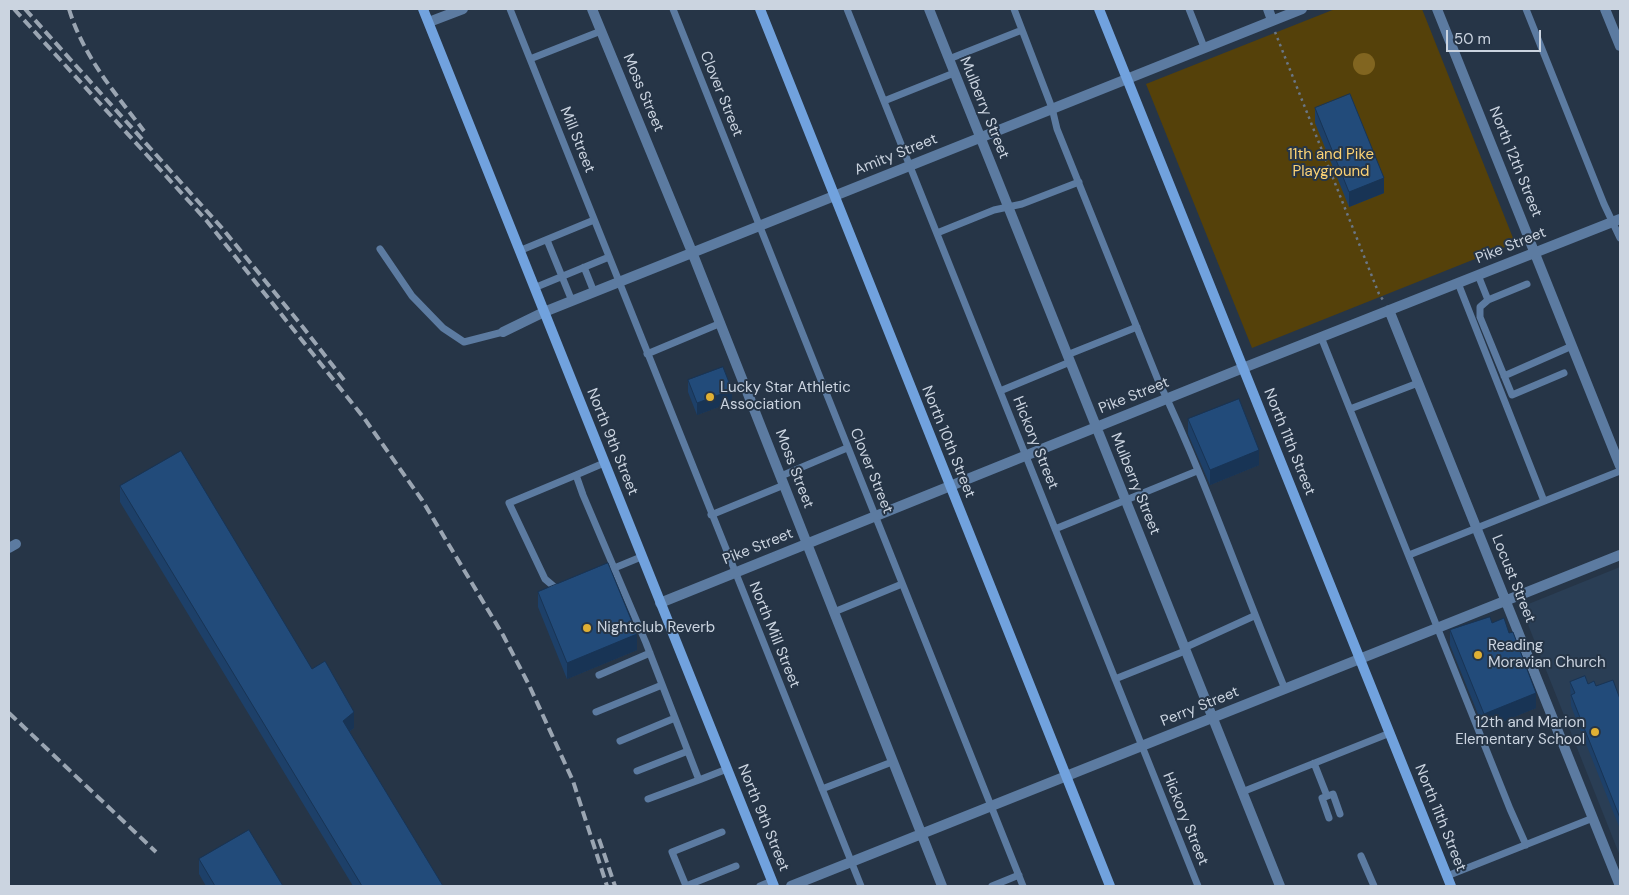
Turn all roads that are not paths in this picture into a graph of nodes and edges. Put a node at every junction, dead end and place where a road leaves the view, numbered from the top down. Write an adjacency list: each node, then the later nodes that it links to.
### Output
1 (423, 9): 18 (street, North 9th Street)
2 (463, 9): 18 (street)
3 (510, 9): 23 (lane, Mill Street)
4 (592, 9): 20 (street, Moss Street)
5 (673, 9): 36 (lane, Clover Street)
6 (760, 9): 32 (street, North 10th Street)
7 (847, 9): 27 (lane, Hickory Street)
8 (929, 9): 24 (street, Mulberry Street)
9 (1014, 9): 19 (lane)
10 (1099, 9): 26 (street, North 11th Street)
11 (1189, 9): 22 (lane)
12 (1268, 9): 17 (street)
13 (1302, 9): 17 (street, Amity Street)
14 (1437, 9): 43 (street, North 12th Street)
15 (1526, 9): 35 (lane)
16 (1605, 9): 21 (street)
17 (1272, 20): 22 (street, Amity Street)
18 (429, 22): 41 (street, North 9th Street)
19 (1022, 30): 24 (lane); 28 (lane)
20 (600, 31): 23 (lane); 42 (street, Moss Street)
21 (1620, 46)
22 (1204, 48): 26 (street, Amity Street)
23 (530, 59): 34 (lane, Mill Street)
24 (949, 59): 25 (street, Mulberry Street)
25 (954, 73): 27 (lane); 29 (street, Mulberry Street)
26 (1127, 78): 28 (street, Amity Street); 64 (street, North 11th Street)
27 (884, 101): 30 (lane, Hickory Street)
28 (1052, 108): 29 (street, Amity Street); 31 (lane)
29 (980, 138): 30 (street, Amity Street); 33 (street, Mulberry Street)
30 (910, 165): 32 (street, Amity Street); 37 (lane, Hickory Street)
31 (1079, 182): 33 (lane); 58 (lane)
32 (833, 196): 36 (street, Amity Street); 80 (street, North 10th Street)
33 (1008, 207): 37 (lane); 63 (street, Mulberry Street)
34 (594, 220): 39 (lane); 44 (lane, Mill Street)
35 (1616, 220): 38 (lane); 43 (street, Pike Street)
36 (759, 226): 42 (street, Amity Street); 72 (lane, Clover Street)
37 (937, 233): 68 (lane, Hickory Street)
38 (1620, 238)
39 (547, 240): 41 (lane); 47 (lane)
40 (380, 249): 59 (lane)
41 (520, 251): 51 (street, North 9th Street)
42 (692, 252): 48 (street, Amity Street); 57 (street, Moss Street)
43 (1535, 253): 46 (street, Pike Street); 61 (street, North 12th Street)
44 (608, 257): 45 (lane); 48 (lane, Mill Street)
45 (584, 267): 47 (lane); 52 (lane)
46 (1478, 275): 49 (street, Pike Street); 53 (lane)
47 (562, 276): 51 (lane); 54 (lane)
48 (618, 282): 52 (street, Amity Street); 62 (lane, North Mill Street)
49 (1458, 283): 55 (street, Pike Street); 82 (lane)
50 (1527, 284): 53 (lane)
51 (534, 288): 56 (street, North 9th Street)
52 (594, 292): 54 (street, Amity Street)
53 (1488, 300): 66 (lane)
54 (572, 301): 56 (street, Amity Street)
55 (1390, 310): 60 (street, Pike Street); 67 (street, Locust Street)
56 (544, 312): 59 (street, Amity Street); 74 (street, North 9th Street)
57 (721, 323): 62 (lane); 79 (street, Moss Street)
58 (1137, 327): 63 (lane); 69 (lane)
59 (503, 332)
60 (1321, 337): 64 (street, Pike Street); 70 (lane)
61 (1572, 346): 66 (lane); 75 (street, North 12th Street)
62 (647, 354): 83 (lane, North Mill Street)
63 (1068, 358): 68 (lane); 71 (street, Mulberry Street)
64 (1243, 368): 69 (street, Pike Street); 103 (street, North 11th Street)
65 (1564, 373): 66 (lane)
66 (1504, 376)
67 (1418, 383): 70 (lane); 86 (street, Locust Street)
68 (1000, 390): 73 (lane, Hickory Street)
69 (1167, 399): 71 (street, Pike Street); 76 (lane)
70 (1350, 409): 88 (lane)
71 (1096, 427): 73 (street, Pike Street); 81 (street, Mulberry Street)
72 (848, 448): 79 (lane); 84 (lane, Clover Street)
73 (1025, 456): 80 (street, Pike Street); 85 (lane, Hickory Street)
74 (604, 463): 78 (lane); 90 (street, North 9th Street)
75 (1620, 466)
76 (1198, 471): 81 (lane); 99 (lane)
77 (1620, 471): 82 (lane)
78 (576, 475): 91 (lane); 95 (lane)
79 (783, 481): 83 (lane); 87 (street, Moss Street)
80 (949, 486): 84 (street, Pike Street); 119 (street, North 10th Street)
81 (1125, 500): 85 (lane); 101 (street, Mulberry Street)
82 (1544, 501): 86 (lane)
83 (711, 515): 93 (lane, North Mill Street)
84 (874, 516): 87 (street, Pike Street); 94 (lane, Clover Street)
85 (1054, 528): 105 (lane, Hickory Street)
86 (1476, 528): 88 (lane); 96 (street, Locust Street)
87 (806, 543): 93 (street, Pike Street); 98 (street, Moss Street)
88 (1409, 555): 100 (lane)
89 (1620, 555): 96 (street, Perry Street)
90 (642, 556): 91 (lane); 97 (street, North 9th Street)
91 (614, 568): 92 (lane); 102 (lane)
92 (606, 571)
93 (734, 573): 97 (street, Pike Street); 121 (lane, North Mill Street)
94 (902, 584): 98 (lane); 125 (lane, Clover Street)
95 (566, 587)
96 (1506, 601): 100 (street, Perry Street); 128 (street, Locust Street)
97 (660, 603): 117 (street, North 9th Street)
98 (834, 612): 115 (street, Moss Street)
99 (1254, 616): 101 (lane); 107 (lane)
100 (1438, 628): 103 (street, Perry Street); 131 (lane)
101 (1185, 649): 105 (lane); 110 (street, Mulberry Street)
102 (650, 653): 104 (lane); 106 (lane)
103 (1360, 659): 107 (street, Perry Street); 111 (street, North 11th Street)
104 (599, 675)
105 (1115, 679): 113 (lane, Hickory Street)
106 (662, 685): 108 (lane); 109 (lane)
107 (1285, 689): 110 (street, Perry Street)
108 (596, 712)
109 (675, 718): 112 (lane); 114 (lane)
110 (1212, 718): 113 (street, Perry Street); 122 (street, Mulberry Street)
111 (1390, 733): 116 (lane); 136 (street, North 11th Street)
112 (620, 741)
113 (1142, 746): 119 (street, Perry Street); 146 (lane, Hickory Street)
114 (688, 751): 118 (lane); 120 (lane)
115 (892, 762): 121 (lane); 130 (street, Moss Street)
116 (1314, 764): 122 (lane); 123 (lane)
117 (727, 769): 120 (lane); 137 (street, North 9th Street)
118 (637, 771)
119 (1066, 776): 125 (street, Perry Street); 145 (street, North 10th Street)
120 (699, 780): 124 (lane)
121 (822, 789): 133 (lane, North Mill Street)
122 (1242, 792): 147 (street, Mulberry Street)
123 (1327, 796): 126 (lane); 127 (lane)
124 (648, 799)
125 (991, 806): 130 (street, Perry Street); 135 (lane, Clover Street)
126 (1340, 814)
127 (1329, 818)
128 (1593, 818): 131 (lane); 150 (street, Locust Street)
129 (722, 832): 138 (lane)
130 (921, 834): 133 (street, Perry Street); 142 (street, Moss Street)
131 (1526, 844): 136 (lane)
132 (1361, 856): 148 (lane)
133 (851, 862): 140 (street, Perry Street); 141 (lane, North Mill Street)
134 (736, 866): 138 (lane)
135 (1019, 875): 143 (lane); 144 (lane, Clover Street)
136 (1447, 876): 149 (street, North 11th Street)
137 (773, 884): 139 (lane)
138 (686, 886)
139 (760, 886)
140 (791, 886)
141 (861, 886)
142 (942, 886)
143 (992, 886)
144 (1023, 886)
145 (1110, 886)
146 (1198, 886)
147 (1280, 886)
148 (1374, 886)
149 (1451, 886)
150 (1620, 886)

